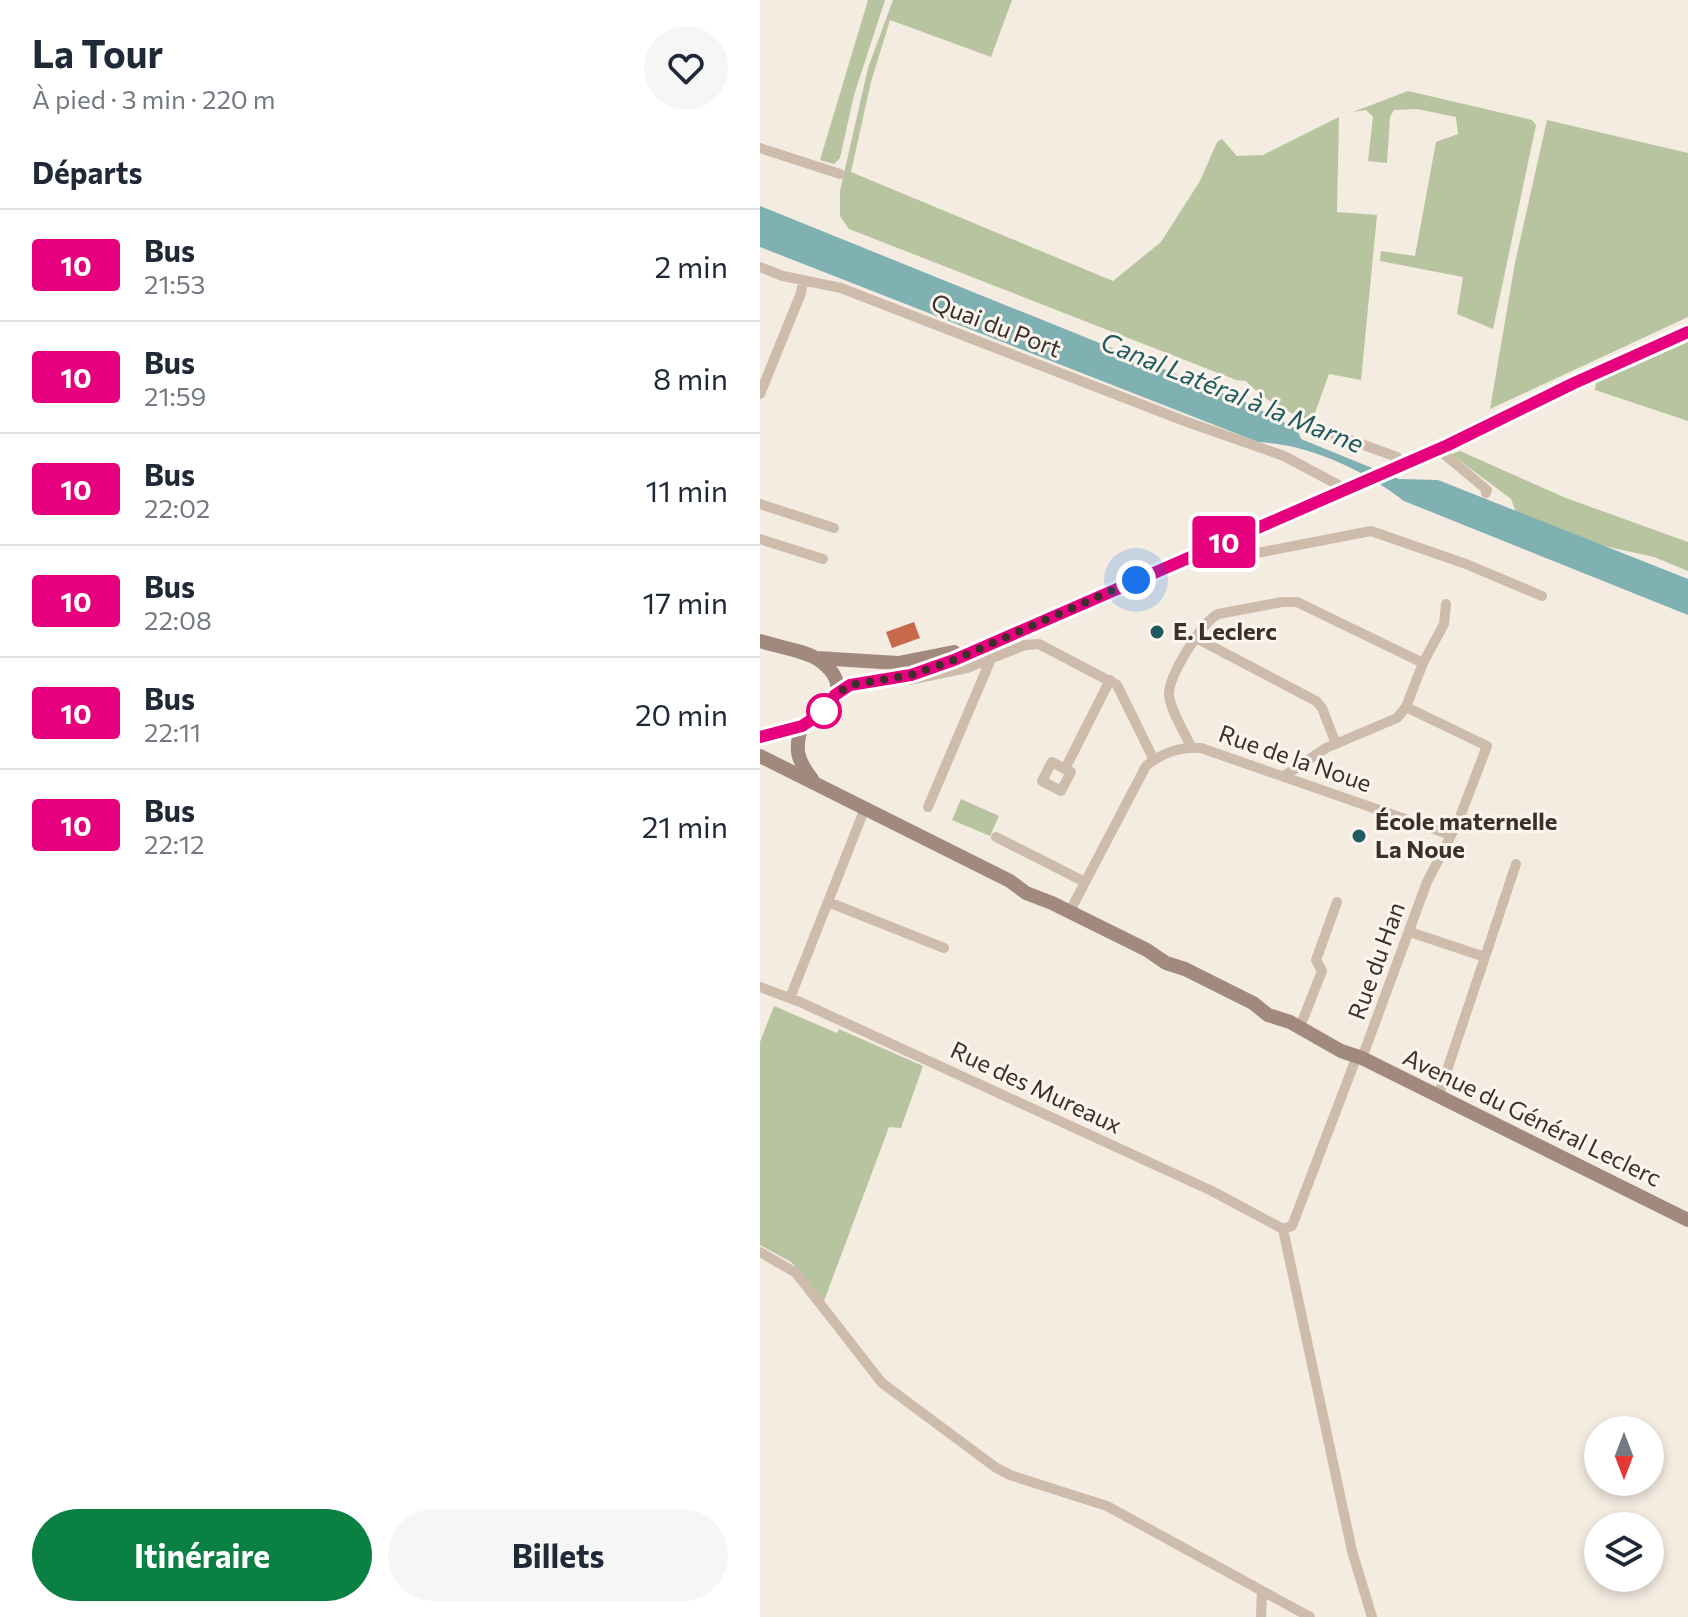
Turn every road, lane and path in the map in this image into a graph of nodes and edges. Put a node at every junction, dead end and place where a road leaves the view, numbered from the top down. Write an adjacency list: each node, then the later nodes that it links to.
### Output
1 (760, 148): 2 (street)
2 (840, 174)
3 (760, 267): 4 (street, Quai du Port)
4 (803, 280): 6 (street); 10 (street, Quai du Port)
5 (1688, 332): 8 (main road)
6 (760, 394)
7 (1314, 431): 9 (street)
8 (1438, 449): 9 (main road); 11 (street)
9 (1402, 465): 10 (main road)
10 (1346, 489): 15 (main road)
11 (1486, 493)
12 (760, 504): 13 (street)
13 (834, 528)
14 (760, 539): 16 (street)
15 (1189, 557): 17 (street); 21 (main road)
16 (823, 559)
17 (1542, 596)
18 (1446, 604): 24 (street)
19 (1196, 638): 24 (street); 31 (street); 32 (street)
20 (760, 641): 22 (main road)
21 (987, 653): 23 (main road); 25 (street); 26 (main road); 38 (street)
22 (817, 658): 23 (main road); 27 (main road)
23 (861, 663): 26 (main road)
24 (1423, 663): 28 (street)
25 (1110, 680): 34 (street); 35 (street)
26 (858, 682): 27 (main road)
27 (835, 695): 29 (main road)
28 (1406, 707): 31 (street); 40 (street, Rue du Han)
29 (802, 726): 30 (main road); 37 (main road)
30 (760, 737)
31 (1336, 744): 36 (street)
32 (1191, 747): 34 (street, Rue de la Noue); 36 (street, Rue de la Noue)
33 (760, 756): 37 (main road, Avenue du Général Leclerc)
34 (1154, 760): 43 (street)
35 (1065, 769)
36 (1284, 776): 40 (street, Rue de la Noue)
37 (812, 780): 39 (main road, Avenue du Général Leclerc)
38 (928, 807)
39 (865, 808): 44 (street); 46 (main road, Avenue du Général Leclerc)
40 (1451, 835): 47 (street, Rue du Han)
41 (996, 837): 43 (street)
42 (1516, 864): 49 (street)
43 (1085, 882): 46 (street)
44 (828, 902): 48 (street); 51 (street)
45 (1337, 902): 52 (street)
46 (1070, 911): 52 (main road, Avenue du Général Leclerc)
47 (1410, 932): 49 (street); 53 (street, Rue du Han)
48 (944, 948)
49 (1485, 957): 54 (street)
50 (760, 987): 51 (street, Rue des Mureaux)
51 (790, 998): 56 (street, Rue des Mureaux)
52 (1295, 1024): 53 (main road, Avenue du Général Leclerc)
53 (1360, 1057): 54 (main road, Avenue du Général Leclerc); 56 (street, Rue du Han)
54 (1438, 1097): 55 (main road, Avenue du Général Leclerc)
55 (1688, 1220)
56 (1288, 1228): 61 (street)
57 (760, 1252): 58 (street)
58 (1262, 1591): 59 (street); 60 (street)
59 (1261, 1617)
60 (1310, 1617)
61 (1372, 1617)

